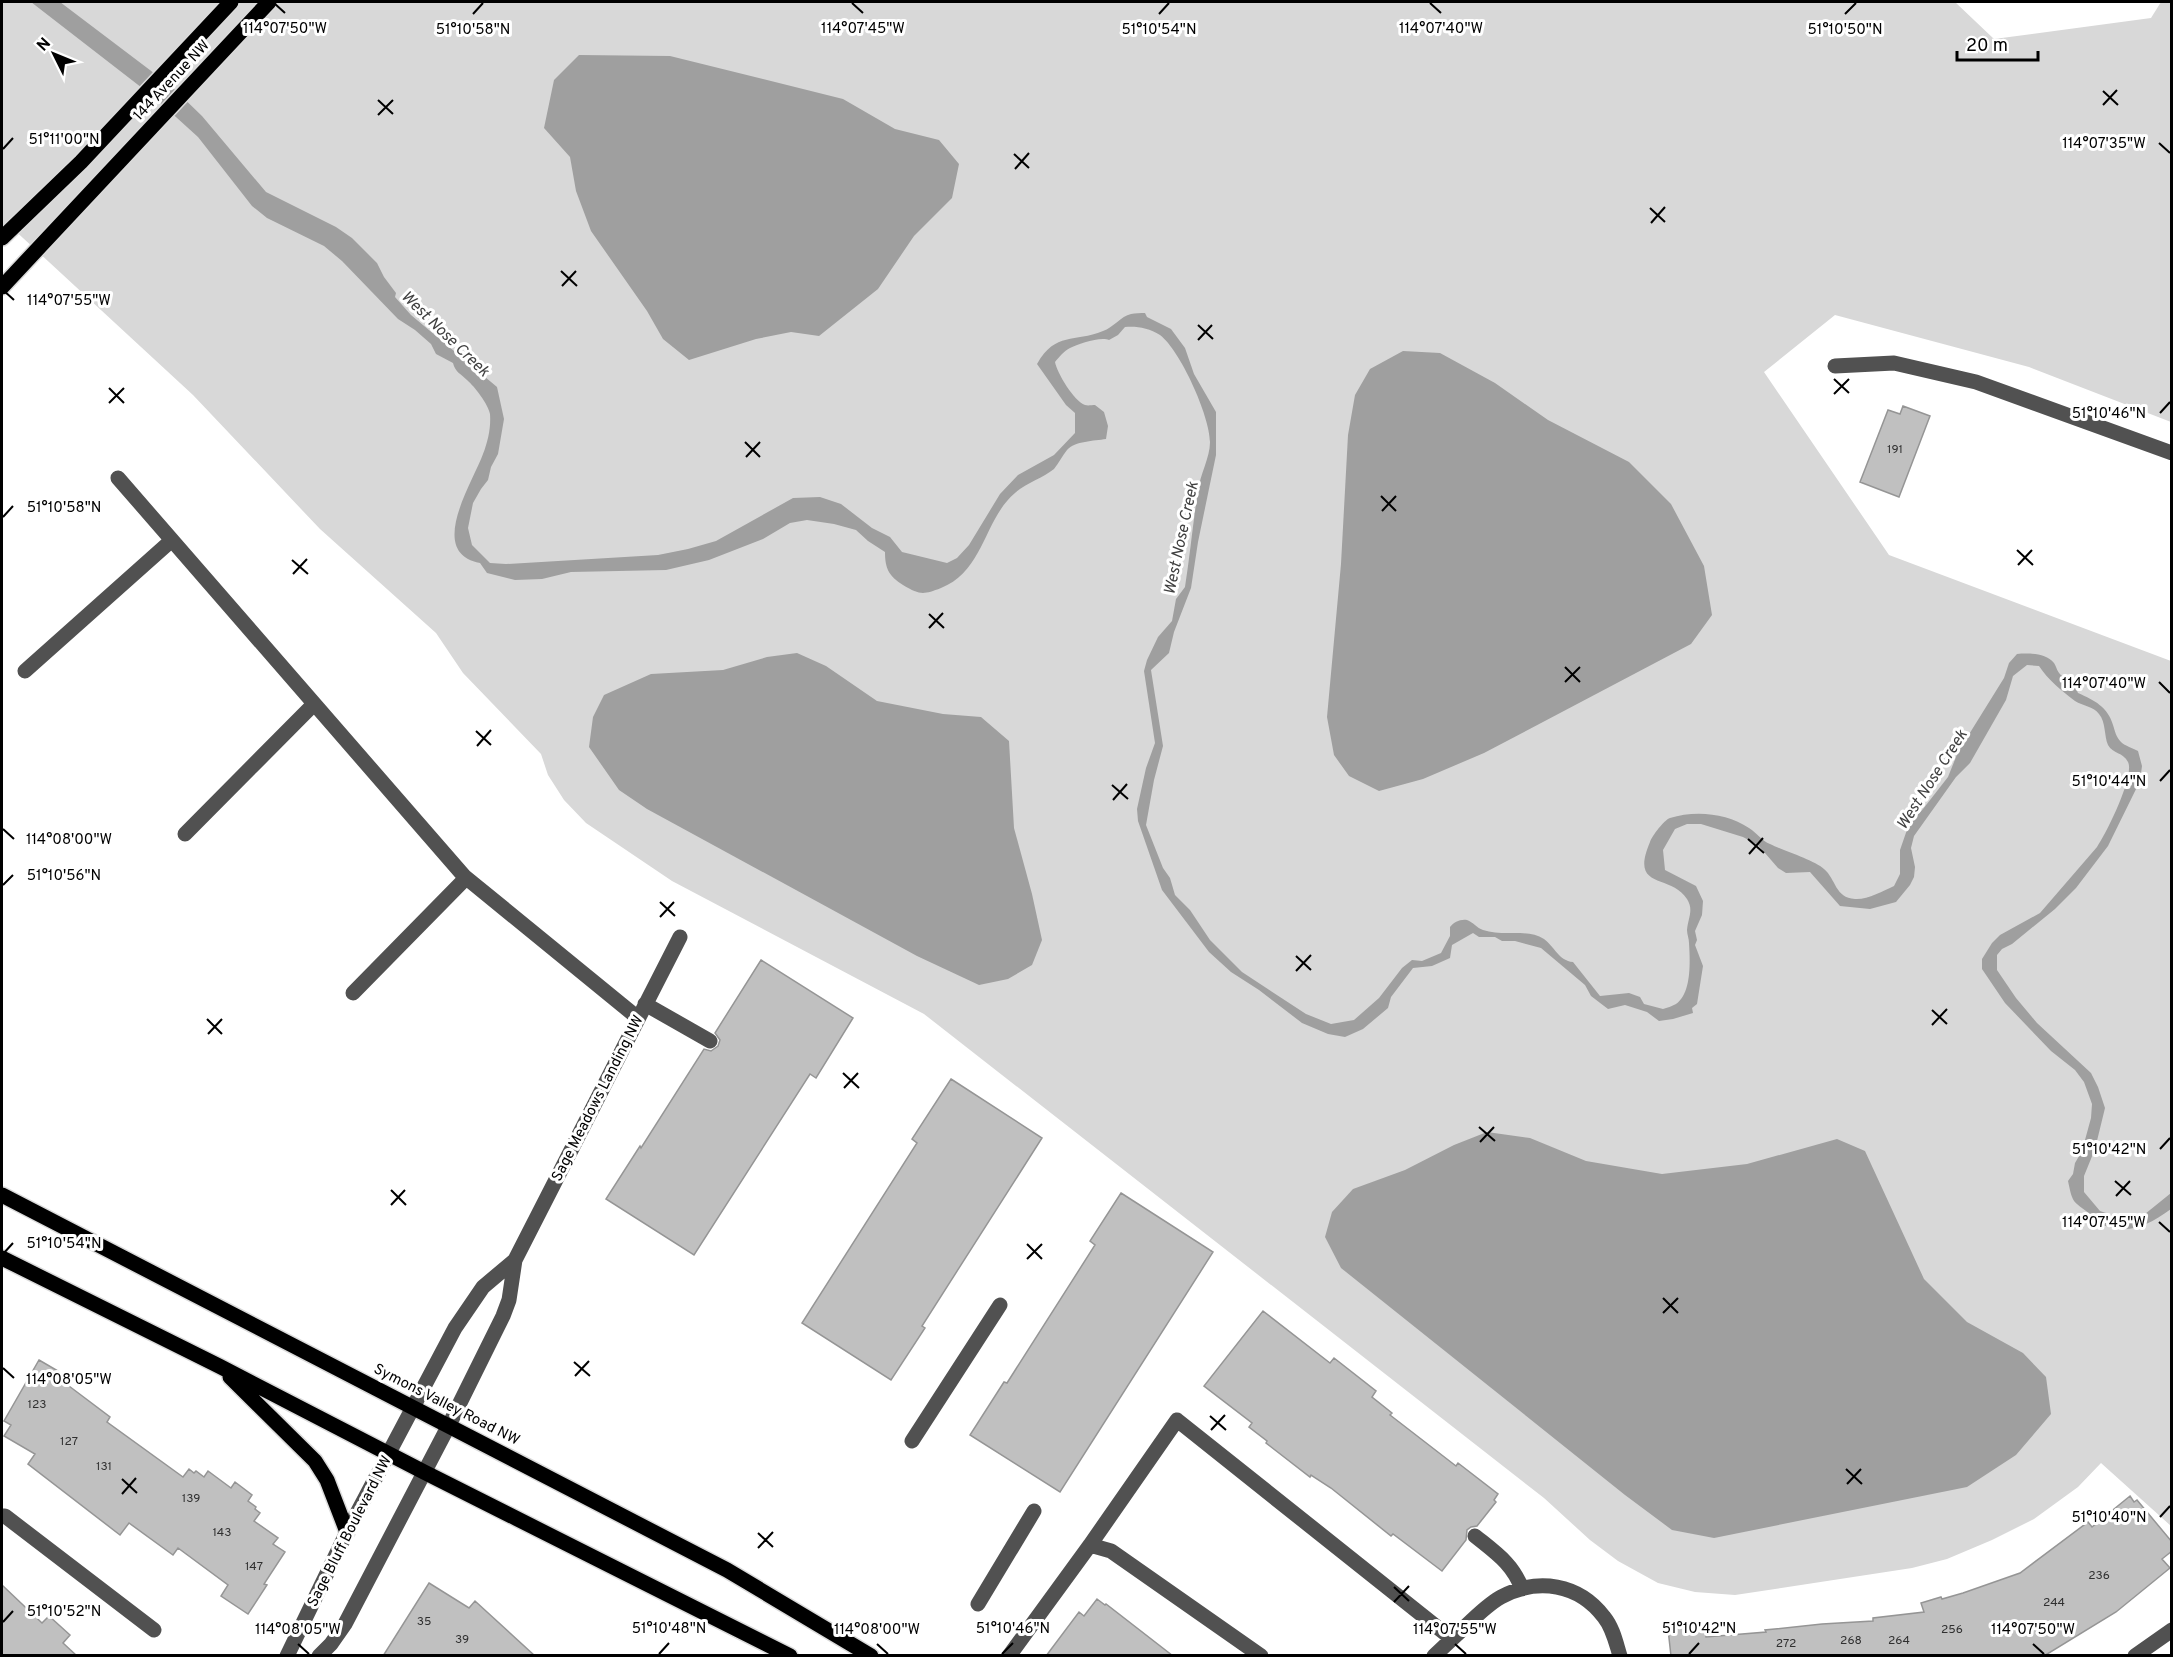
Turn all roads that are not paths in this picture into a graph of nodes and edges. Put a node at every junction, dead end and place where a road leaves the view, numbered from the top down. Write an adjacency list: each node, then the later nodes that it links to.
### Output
1 (231, 2): 3 (main road, 144 Avenue NW)
2 (268, 2): 4 (main road, 144 Avenue NW)
3 (2, 238)
4 (2, 287)
5 (1835, 366): 6 (street)
6 (2172, 453)
7 (118, 478): 8 (street)
8 (172, 540): 9 (street); 10 (street)
9 (26, 671)
10 (314, 704): 11 (street); 12 (street)
11 (185, 834)
12 (466, 878): 14 (street); 15 (street)
13 (680, 937): 15 (street, Sage Meadows Landing NW)
14 (353, 993)
15 (642, 1011): 16 (street); 19 (street, Sage Meadows Landing NW)
16 (710, 1041)
17 (2, 1195): 22 (main road, Symons Valley Road NW)
18 (2, 1258): 21 (main road)
19 (515, 1260): 22 (street, Sage Meadows Landing NW); 23 (street, Sage Meadows Landing NW)
20 (1000, 1305): 24 (street)
21 (219, 1366): 25 (main road); 29 (main road)
22 (413, 1407): 23 (main road, Symons Valley Road NW); 25 (street, Sage Bluff Boulevard NW)
23 (449, 1425): 26 (street); 40 (main road, Symons Valley Road NW)
24 (912, 1441)
25 (388, 1453): 26 (main road); 29 (street, Sage Bluff Boulevard NW)
26 (424, 1472): 38 (street); 39 (main road)
27 (1035, 1511): 33 (street)
28 (2, 1516): 34 (street)
29 (347, 1532): 37 (street, Sage Bluff Boulevard NW)
30 (1475, 1536): 32 (street)
31 (1090, 1545): 36 (street); 41 (street); 42 (street)
32 (1522, 1589): 36 (street); 44 (street)
33 (978, 1604)
34 (154, 1630)
35 (2172, 1630): 45 (street)
36 (1452, 1639): 43 (street)
37 (287, 1656)
38 (319, 1656)
39 (790, 1656)
40 (871, 1656)
41 (1009, 1656)
42 (1261, 1656)
43 (1434, 1656)
44 (1620, 1656)
45 (2135, 1656)

